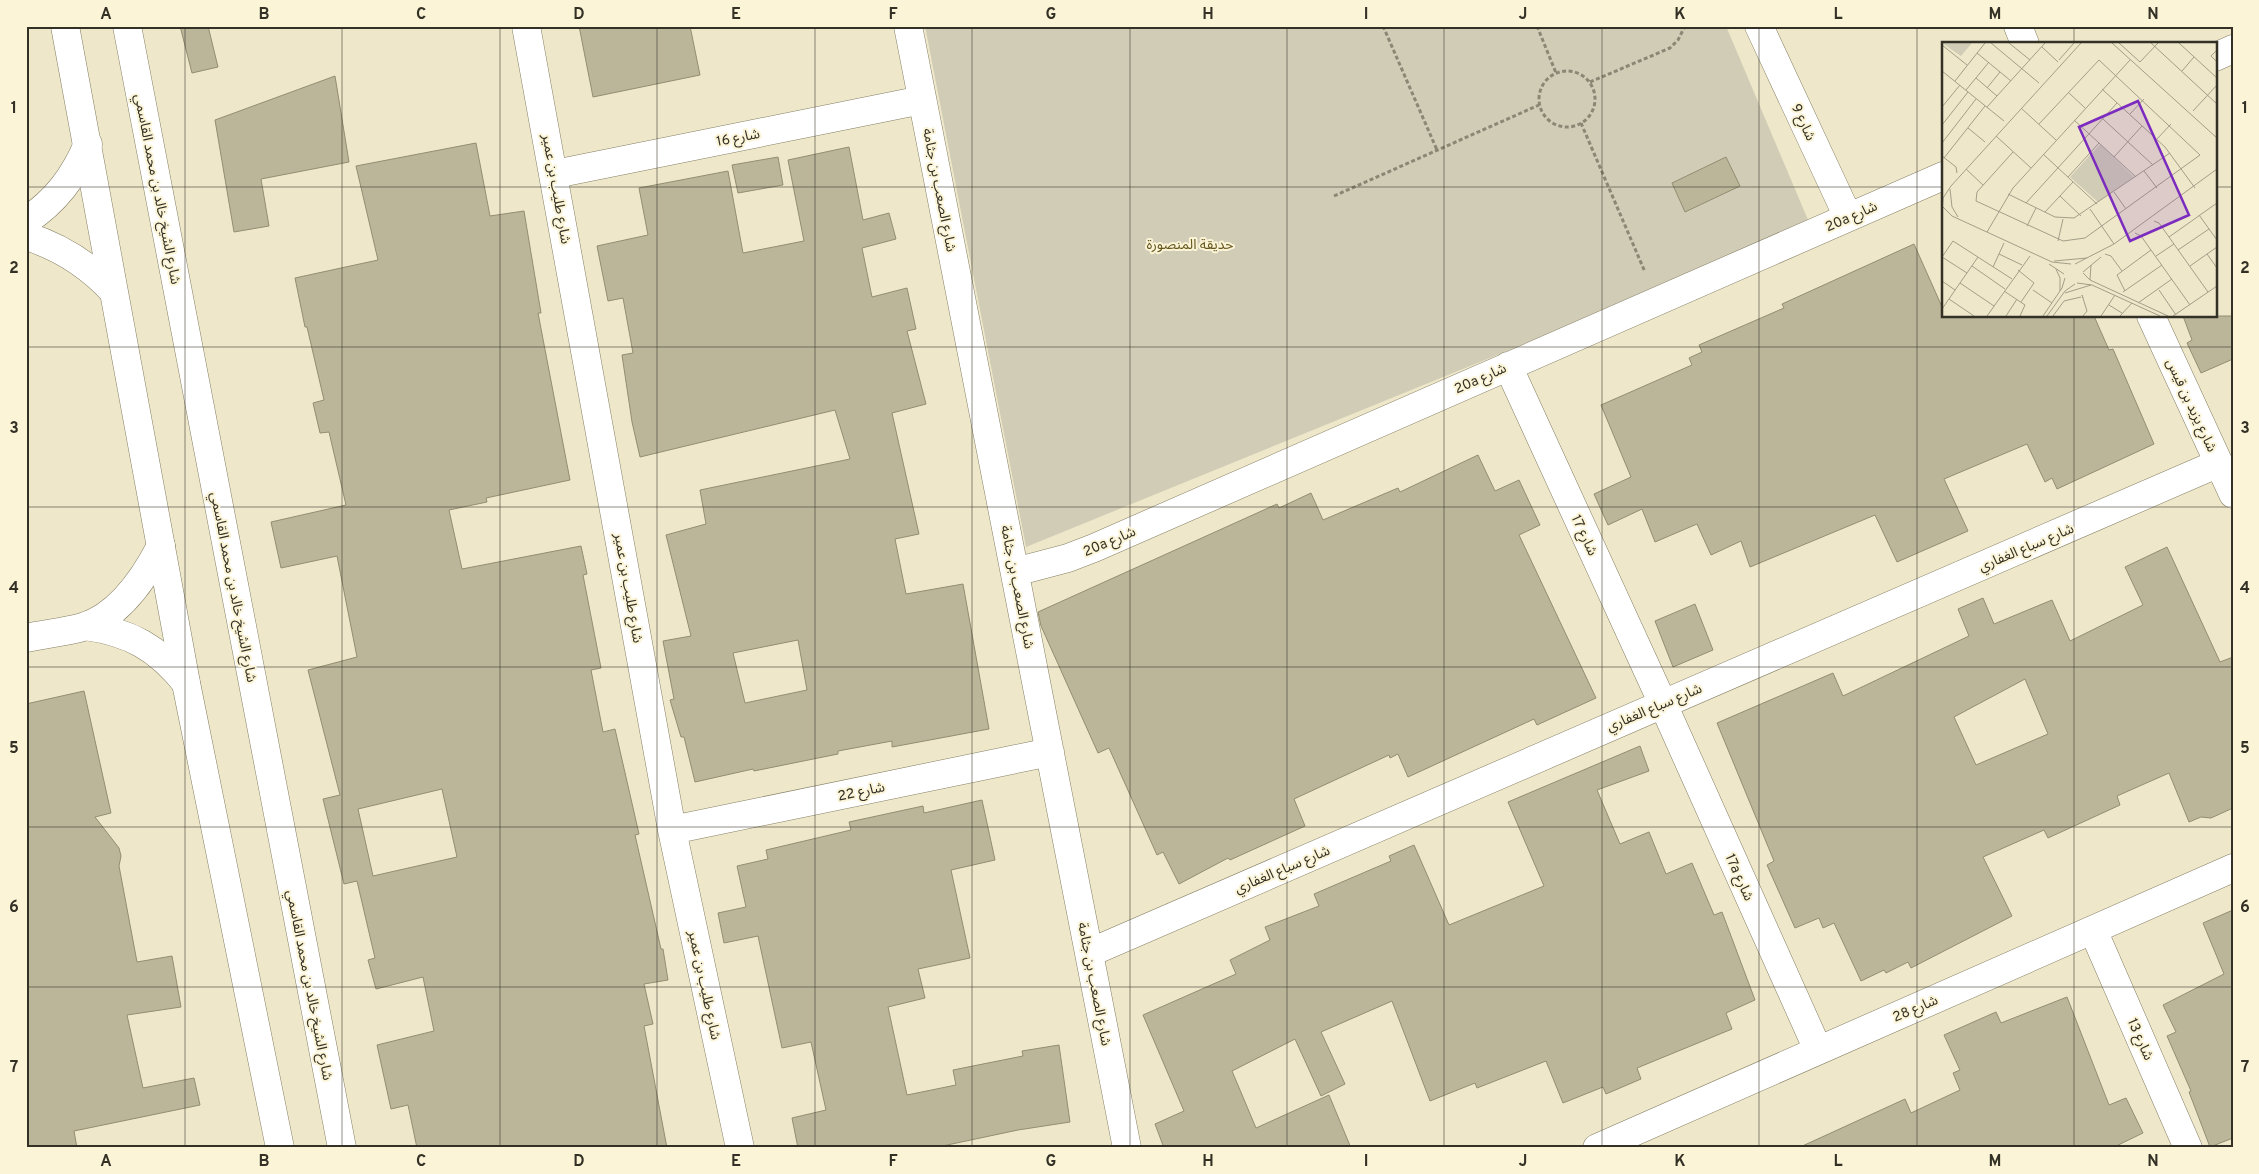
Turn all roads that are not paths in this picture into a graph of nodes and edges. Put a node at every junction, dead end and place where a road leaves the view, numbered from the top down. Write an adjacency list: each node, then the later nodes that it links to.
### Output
1 (65, 26): 11 (street)
2 (127, 26): 35 (street, شارع الشيخ خالد بن محمد القاسمي)
3 (526, 26): 12 (street, شارع طليب بن عمير)
4 (908, 26): 10 (street, شارع الصعب بن جثامة)
5 (1759, 26): 14 (street, شارع 9)
6 (2018, 26): 7 (street)
7 (2025, 42)
8 (2233, 49): 9 (street)
9 (2216, 56)
10 (922, 100): 12 (street, شارع 16); 23 (street, شارع الصعب بن جثامة)
11 (88, 144): 15 (street); 17 (street)
12 (555, 174): 29 (street, شارع طليب بن عمير)
13 (1942, 176): 14 (street, 20a شارع)
14 (1848, 217): 19 (street, 20a شارع)
15 (26, 221)
16 (26, 236): 17 (street)
17 (113, 291): 22 (street)
18 (2151, 318): 20 (street, شارع يزيد بن قيس)
19 (1508, 366): 23 (street, 20a شارع); 27 (street, شارع 17)
20 (2219, 463): 21 (street, شارع يزيد بن قيس); 27 (street, شارع سباع الغفاري)
21 (2233, 494)
22 (161, 546): 24 (street); 26 (street)
23 (1014, 572): 28 (street, شارع الصعب بن جثامة)
24 (84, 626): 25 (street); 26 (street)
25 (26, 638)
26 (186, 683): 34 (street)
27 (1663, 704): 32 (street, شارع سباع الغفاري); 33 (street, 17a شارع)
28 (1050, 752): 29 (street, شارع 22); 32 (street, شارع الصعب بن جثامة)
29 (672, 830): 36 (street, شارع طليب بن عمير)
30 (2233, 868): 31 (street, شارع 28)
31 (2093, 930): 33 (street, شارع 28); 39 (street, شارع 13)
32 (1089, 952): 37 (street, شارع الصعب بن جثامة)
33 (1818, 1050): 38 (street, شارع 28)
34 (280, 1148)
35 (342, 1148)
36 (740, 1148)
37 (1127, 1148)
38 (1597, 1148)
39 (2188, 1148)

